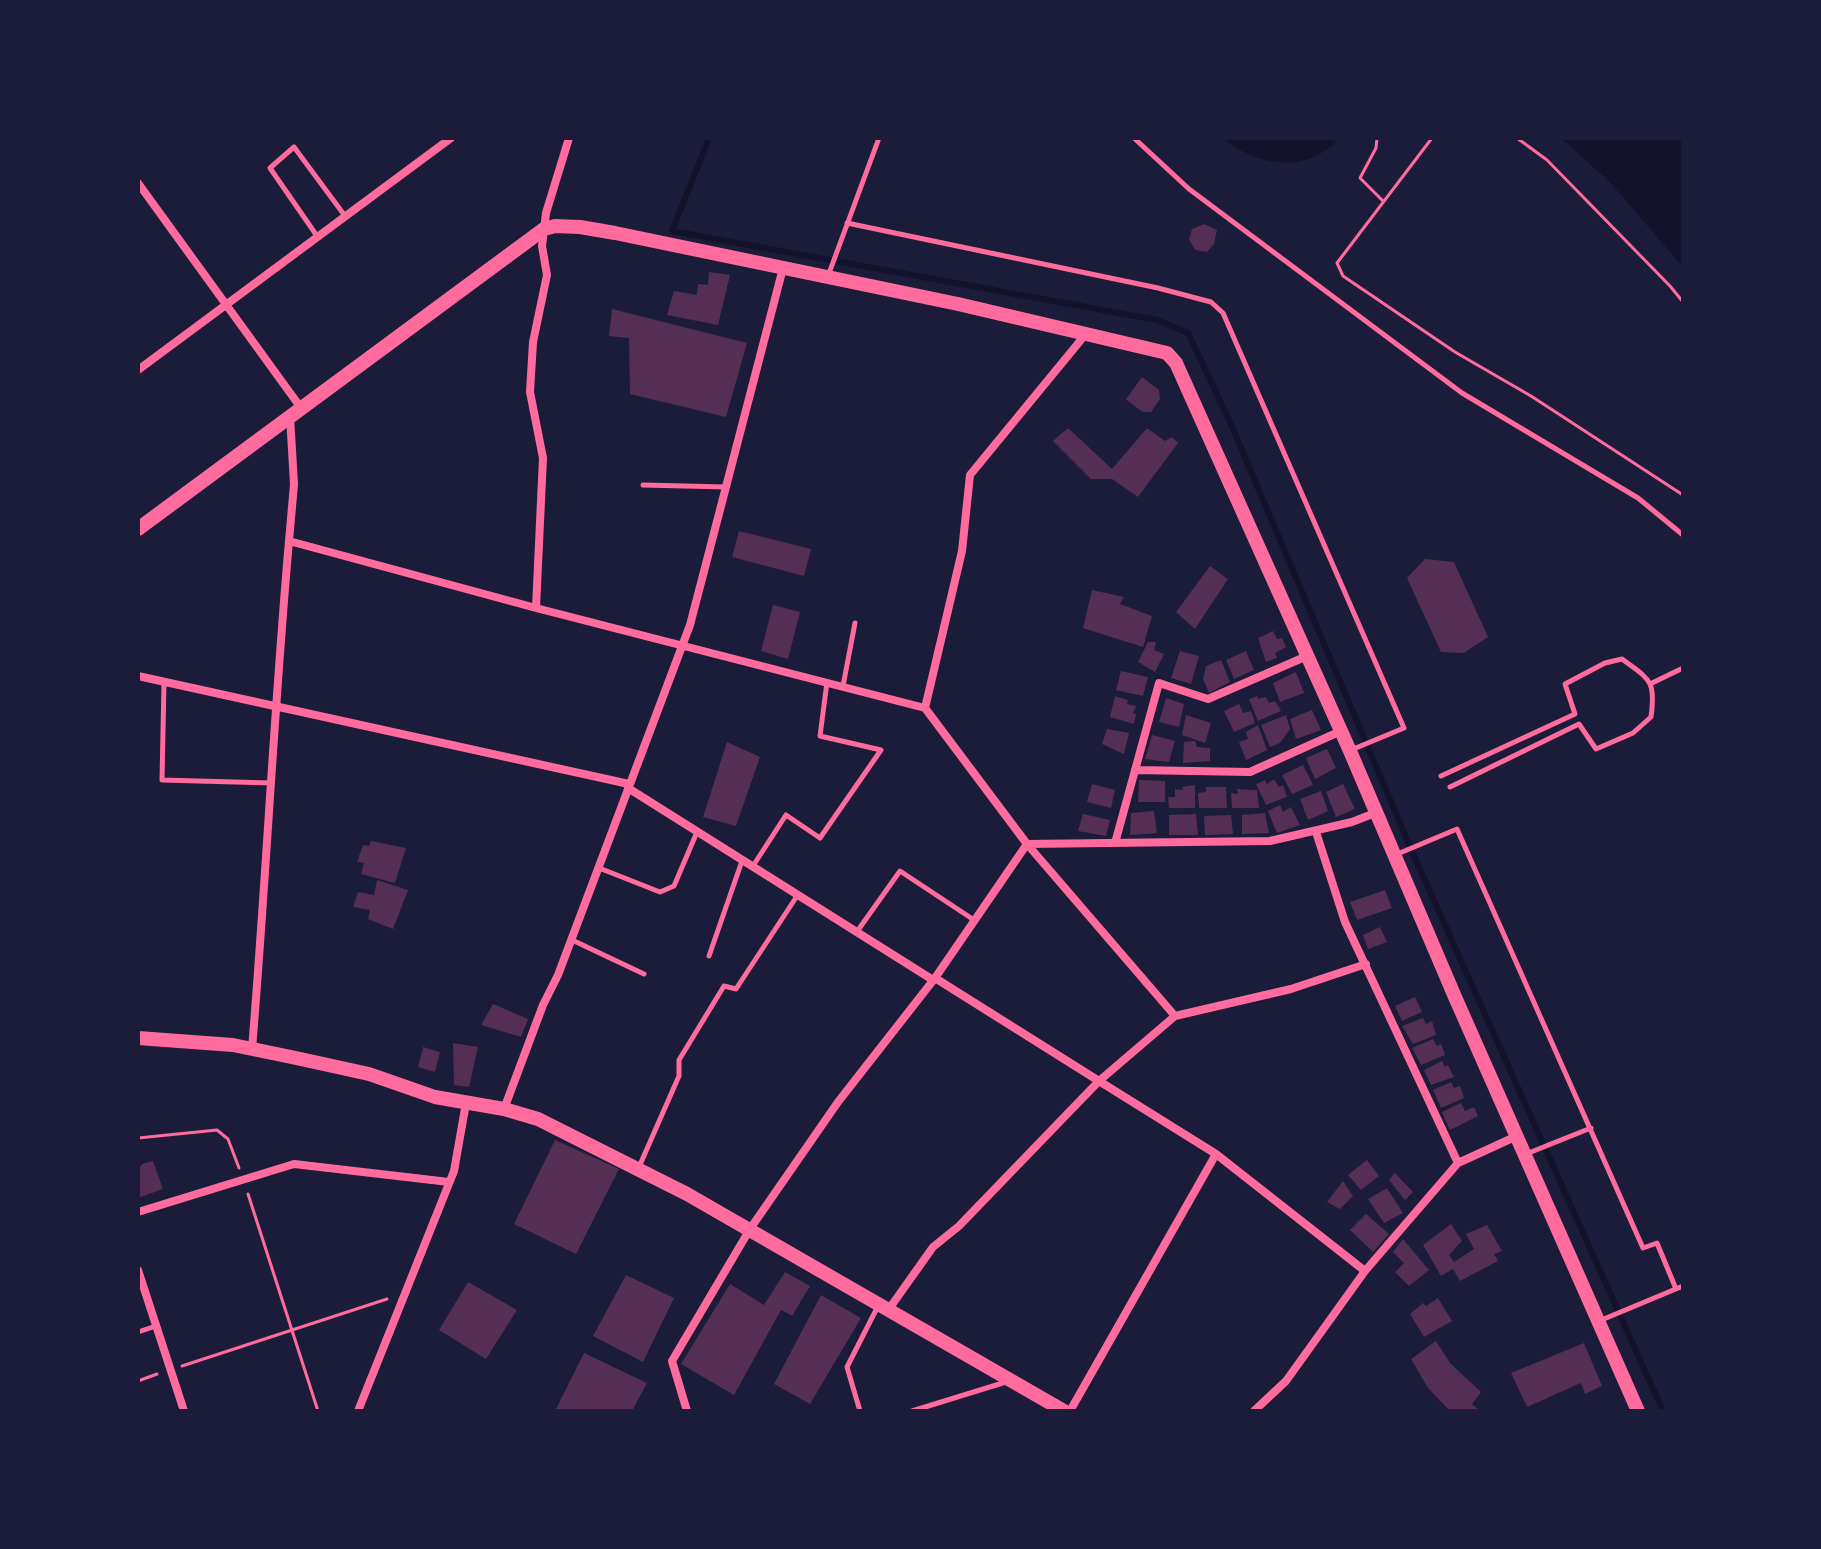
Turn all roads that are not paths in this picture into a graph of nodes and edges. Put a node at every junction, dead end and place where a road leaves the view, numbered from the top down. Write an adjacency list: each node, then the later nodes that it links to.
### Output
1 (569, 138): 8 (street)
2 (879, 138): 7 (lane)
3 (1134, 138): 19 (lane)
4 (445, 140): 6 (street)
5 (138, 183): 12 (street)
6 (345, 216): 9 (street); 9 (lane)
7 (847, 223): 11 (lane); 34 (lane)
8 (544, 229): 10 (street); 15 (street); 21 (street)
9 (317, 236): 12 (street)
10 (783, 268): 11 (street); 17 (street)
11 (828, 277): 13 (street)
12 (226, 304): 14 (street); 15 (street)
13 (1085, 335): 24 (street); 32 (street)
14 (138, 370)
15 (296, 412): 18 (street); 20 (street)
16 (643, 485): 17 (lane)
17 (727, 487): 23 (street)
18 (138, 529)
19 (1683, 535)
20 (289, 541): 21 (street); 31 (street)
21 (536, 608): 23 (street)
22 (855, 623): 30 (lane)
23 (684, 644): 27 (street); 38 (street)
24 (1307, 656): 33 (street); 35 (street)
25 (1683, 668): 29 (lane)
26 (138, 676): 28 (street)
27 (827, 682): 30 (street); 47 (lane)
28 (164, 683): 31 (street); 37 (lane)
29 (1650, 684): 36 (lane); 39 (lane)
30 (843, 686): 32 (street)
31 (274, 705): 37 (street); 38 (street)
32 (925, 708): 44 (street)
33 (1341, 731): 34 (street); 35 (street)
34 (1350, 751): 40 (street)
35 (1135, 770): 43 (street)
36 (1441, 776)
37 (272, 784): 59 (street)
38 (629, 786): 41 (street); 48 (street)
39 (1450, 787)
40 (1375, 813): 42 (street); 45 (street)
41 (697, 832): 46 (street); 48 (lane)
42 (1316, 832): 43 (street); 54 (street)
43 (1115, 843): 44 (street)
44 (1027, 844): 50 (street); 57 (street)
45 (1394, 856): 63 (lane); 64 (street)
46 (742, 861): 47 (street); 53 (lane)
47 (752, 867): 49 (street)
48 (598, 868): 52 (street)
49 (797, 896): 51 (street); 68 (lane)
50 (975, 921): 51 (lane); 56 (street)
51 (856, 933): 56 (street)
52 (571, 940): 55 (lane); 62 (street)
53 (709, 956)
54 (1366, 964): 57 (street); 67 (street)
55 (644, 974)
56 (934, 979): 60 (street); 71 (street)
57 (1175, 1016): 60 (street)
58 (138, 1038): 59 (street)
59 (252, 1049): 61 (street)
60 (1099, 1081): 65 (street); 76 (street)
61 (466, 1103): 62 (street); 69 (street)
62 (504, 1109): 68 (street)
63 (1591, 1128): 66 (lane); 75 (lane)
64 (1517, 1136): 66 (street); 67 (street)
65 (1216, 1154): 73 (street); 88 (street)
66 (1526, 1155): 77 (street)
67 (1458, 1163): 73 (street)
68 (639, 1168): 71 (street)
69 (449, 1182): 70 (street); 83 (street)
70 (138, 1212)
71 (750, 1229): 76 (street); 84 (street)
72 (138, 1270): 78 (street)
73 (1365, 1271): 89 (street)
74 (1683, 1286): 75 (lane)
75 (1676, 1289): 77 (lane)
76 (884, 1306): 80 (street); 85 (lane)
77 (1599, 1322): 81 (street)
78 (156, 1326): 79 (lane); 82 (street)
79 (138, 1332)
80 (1011, 1380): 86 (lane); 87 (street)
81 (1634, 1410)
82 (184, 1411)
83 (358, 1411)
84 (687, 1411)
85 (860, 1411)
86 (912, 1411)
87 (1064, 1411)
88 (1070, 1411)
89 (1254, 1411)

